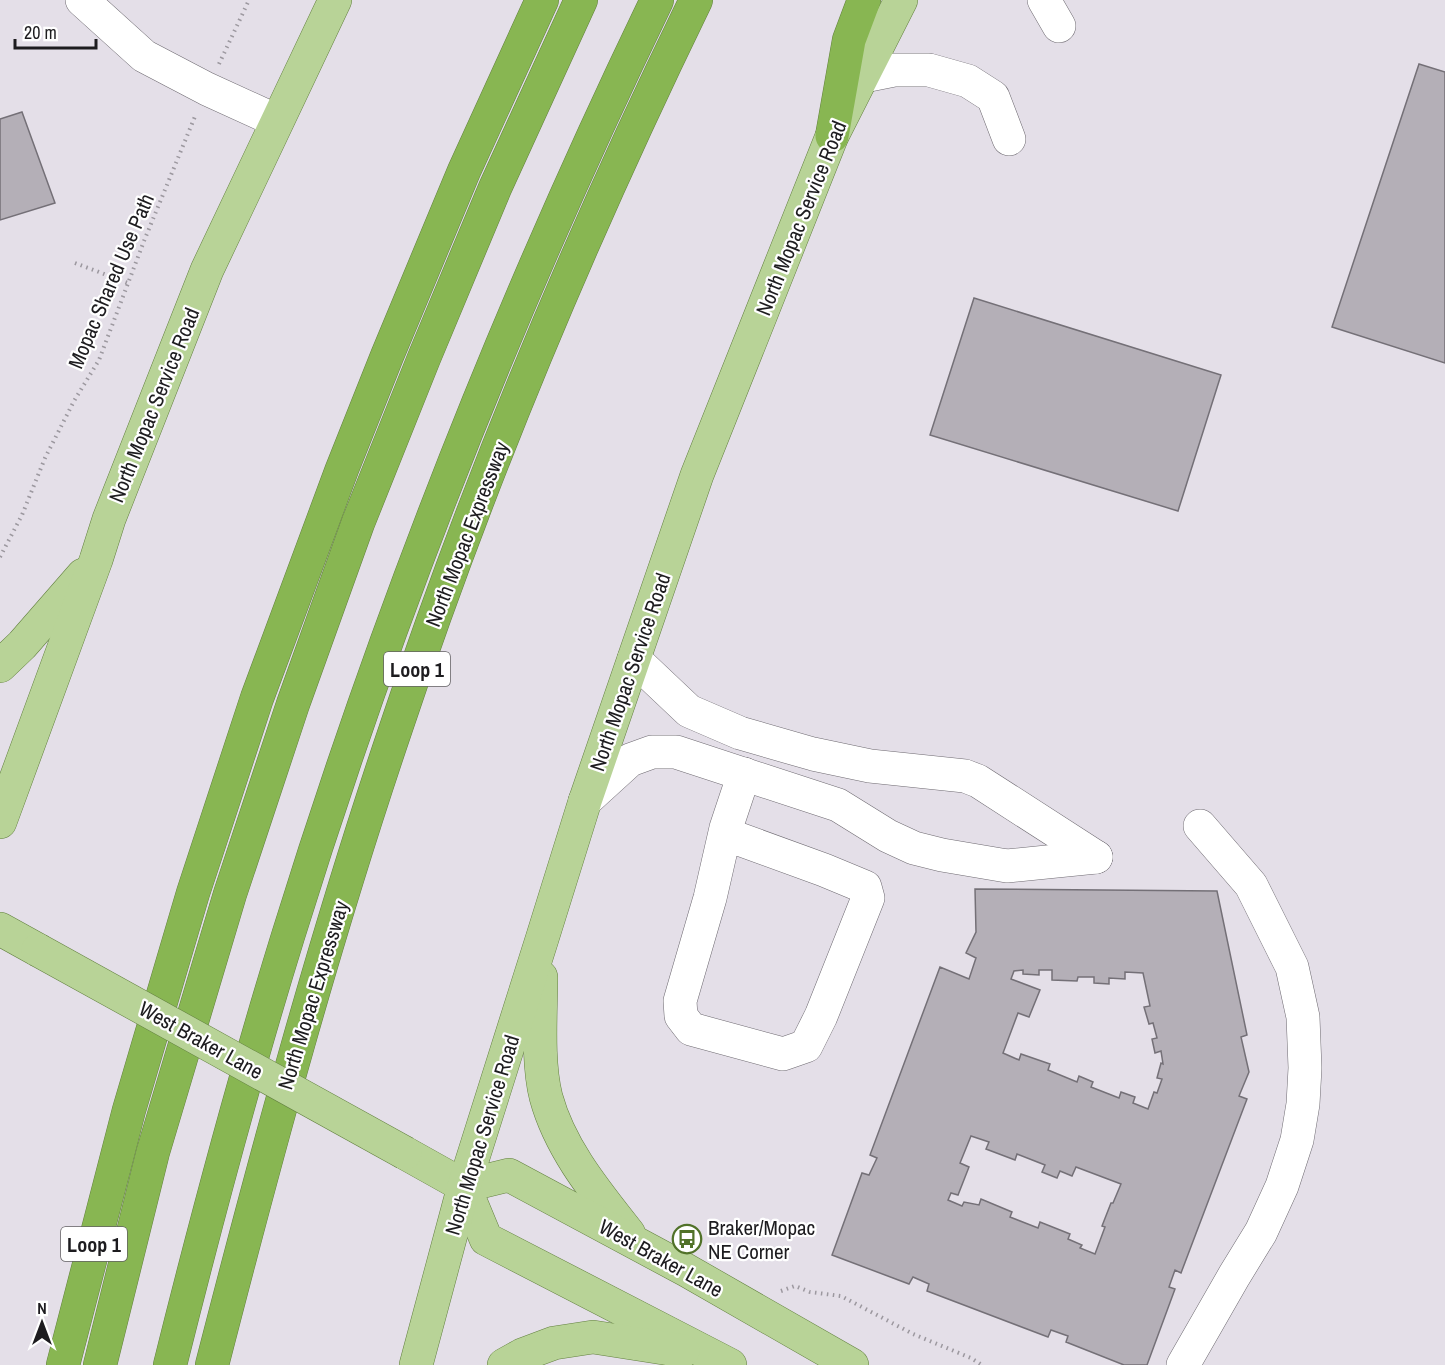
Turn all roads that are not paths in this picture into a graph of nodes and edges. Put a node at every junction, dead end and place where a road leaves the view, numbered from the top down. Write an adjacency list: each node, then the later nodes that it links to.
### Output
1 (82, 0): 10 (street)
2 (335, 0): 10 (main road, North Mopac Service Road)
3 (542, 0): 25 (highway, Loop 1)
4 (581, 0): 27 (highway)
5 (657, 0): 28 (highway)
6 (696, 0): 29 (highway, North Mopac Expressway / Loop 1)
7 (864, 0): 11 (highway)
8 (901, 0): 9 (main road, North Mopac Service Road)
9 (864, 76): 11 (main road, North Mopac Service Road); 12 (street)
10 (277, 121): 13 (main road, North Mopac Service Road)
11 (832, 136): 14 (main road, North Mopac Service Road)
12 (1010, 138)
13 (96, 560): 15 (main road); 18 (main road, North Mopac Service Road)
14 (634, 659): 16 (street); 17 (main road, North Mopac Service Road)
15 (0, 666)
16 (744, 774): 17 (street); 20 (street)
17 (585, 801): 22 (main road, North Mopac Service Road)
18 (0, 822)
19 (1200, 826): 33 (street)
20 (724, 834): 20 (street)
21 (7, 933): 23 (main road, West Braker Lane, bridge)
22 (542, 939): 23 (main road, North Mopac Service Road); 24 (main road)
23 (465, 1186): 24 (main road, West Braker Lane); 26 (main road); 30 (main road, North Mopac Service Road)
24 (640, 1247): 32 (main road, West Braker Lane)
25 (63, 1358)
26 (722, 1360): 31 (main road)
27 (100, 1365)
28 (170, 1365)
29 (212, 1365)
30 (416, 1365)
31 (504, 1365)
32 (852, 1365)
33 (1183, 1365)

